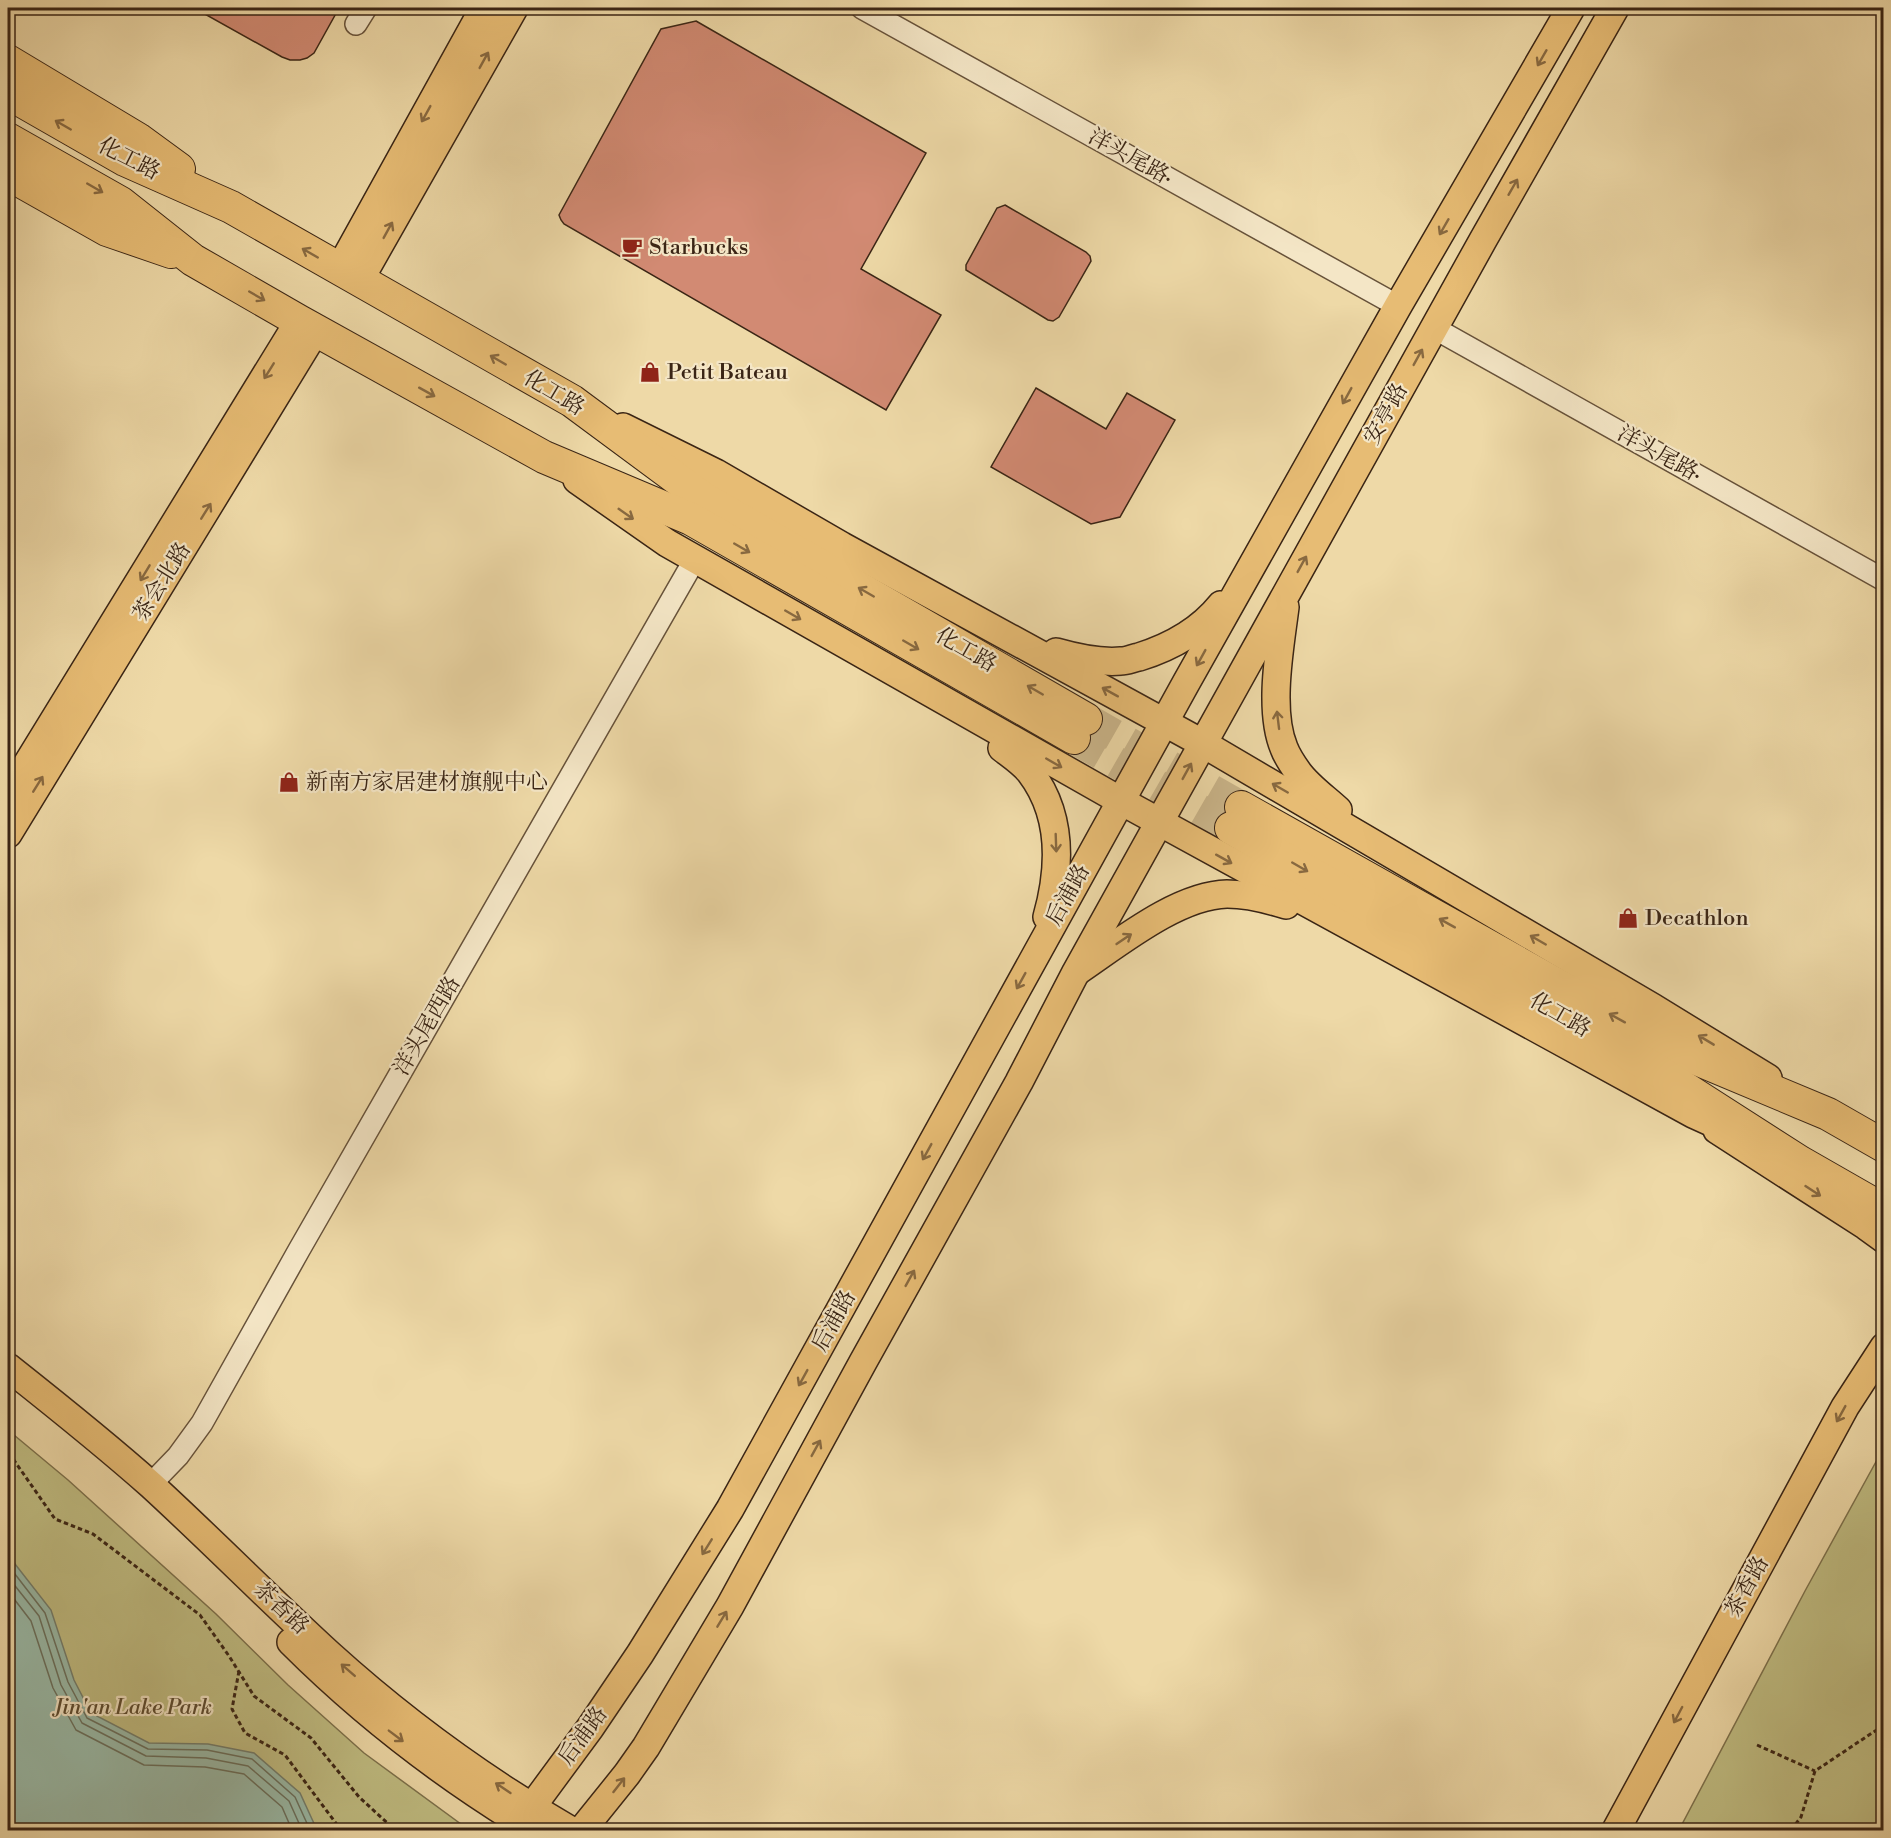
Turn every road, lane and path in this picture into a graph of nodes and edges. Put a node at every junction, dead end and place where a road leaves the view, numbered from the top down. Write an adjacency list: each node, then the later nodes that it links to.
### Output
1 (484, 8): 12 (main road, one-way to 12)
2 (514, 8): 12 (main road, one-way to 2)
3 (862, 8): 13 (street, 洋头尾路·)
4 (1571, 8): 13 (main road, 安亭路, one-way to 13)
5 (1615, 8): 15 (main road, 安亭路, one-way to 5)
6 (8, 61): 10 (highway)
7 (8, 93): 10 (highway, 化工路, one-way to 7)
8 (8, 139): 11 (highway, 化工路, one-way to 11)
9 (8, 174): 11 (highway)
10 (231, 207): 12 (highway, 化工路, one-way to 10)
11 (193, 260): 14 (highway, 化工路, one-way to 14)
12 (349, 275): 16 (highway, 化工路, one-way to 12)
13 (1398, 306): 19 (main road, 安亭路, one-way to 19)
14 (308, 326): 17 (highway, 化工路, one-way to 17); 26 (main road, 茶会北路, one-way to 26); 29 (main road, 茶会北路, one-way to 14)
15 (1434, 328): 20 (street, 洋头尾路·); 21 (main road, 安亭路, one-way to 15)
16 (572, 401): 17 (highway, 化工路, one-way to 16); 22 (main road)
17 (544, 457): 18 (main road, one-way to 18)
18 (695, 559): 23 (main road, one-way to 23); 45 (street, 洋头尾西路)
19 (1249, 572): 22 (main road); 24 (main road, 安亭路, one-way to 24)
20 (1884, 580)
21 (1287, 593): 25 (main road, 安亭路); 30 (main road, one-way to 21)
22 (1023, 644): 24 (main road, one-way to 22)
23 (948, 703): 27 (main road, one-way to 27); 32 (main road, one-way to 32)
24 (1165, 722): 25 (main road); 27 (main road, 安亭路)
25 (1203, 743): 28 (main road, 安亭路, one-way to 25); 30 (main road, one-way to 25)
26 (8, 795)
27 (1121, 801): 28 (main road); 32 (main road, 后浦路)
28 (1159, 823): 31 (main road, one-way to 31); 33 (main road, 后浦路)
29 (8, 834)
30 (1376, 845): 35 (main road, one-way to 30)
31 (1338, 921): 33 (main road, one-way to 31); 34 (main road)
32 (1038, 950): 50 (main road, 后浦路, one-way to 50)
33 (1076, 972): 55 (main road, 后浦路, one-way to 33)
34 (1693, 1114): 37 (main road); 39 (main road, one-way to 39)
35 (1828, 1114): 36 (highway, 化工路); 37 (highway, 化工路, one-way to 37)
36 (1884, 1146)
37 (1800, 1162): 38 (highway, 化工路)
38 (1884, 1210)
39 (1884, 1239)
40 (1884, 1347): 56 (main road, 茶香路, one-way to 56)
41 (8, 1367): 45 (main road, 茶香路)
42 (1884, 1371): 57 (main road, 茶香路)
43 (8, 1391): 50 (main road, 茶香路, one-way to 50)
44 (8, 1454): 46 (path)
45 (150, 1485): 50 (main road, 茶香路, one-way to 45)
46 (239, 1671): 52 (path); 53 (path)
47 (1884, 1725): 49 (path)
48 (1757, 1745): 49 (path)
49 (1815, 1771): 58 (path)
50 (528, 1820): 54 (main road, 茶香路)
51 (1884, 1822): 59 (path)
52 (340, 1830)
53 (395, 1830)
54 (570, 1830)
55 (582, 1830)
56 (1616, 1830)
57 (1636, 1830)
58 (1791, 1830)
59 (1877, 1830)

